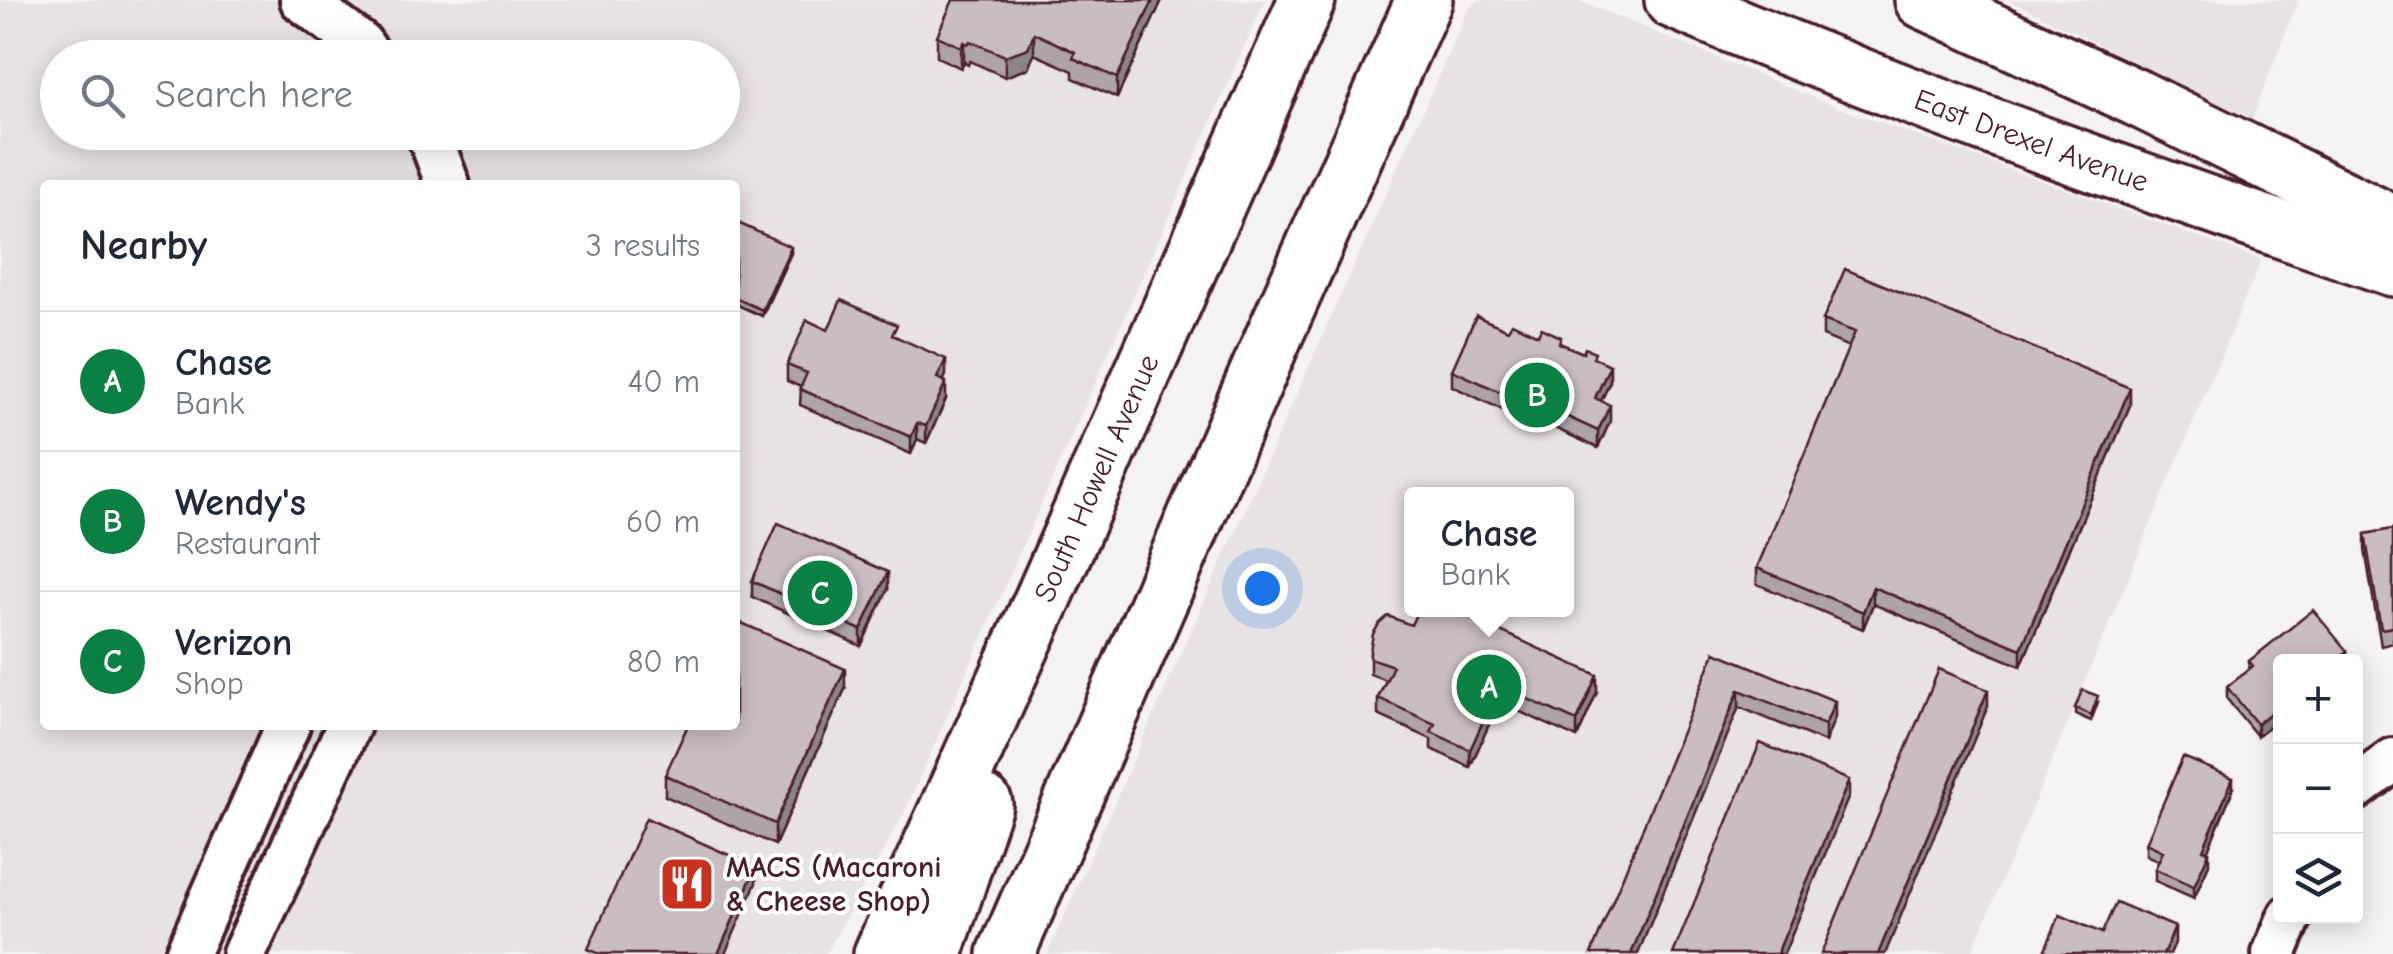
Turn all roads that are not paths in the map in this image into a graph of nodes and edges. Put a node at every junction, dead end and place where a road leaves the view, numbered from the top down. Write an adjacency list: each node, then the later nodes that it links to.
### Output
1 (302, 0): 6 (street)
2 (1306, 0): 11 (main road, South Howell Avenue)
3 (1424, 0): 21 (main road)
4 (1673, 0): 10 (main road, East Drexel Avenue)
5 (1922, 0): 9 (main road)
6 (356, 40)
7 (435, 150): 8 (street)
8 (446, 180)
9 (2393, 224)
10 (2393, 268)
11 (1043, 599): 19 (main road, South Howell Avenue); 20 (main road)
12 (286, 730): 17 (street)
13 (347, 730): 18 (street)
14 (2393, 760): 15 (street)
15 (2363, 783)
16 (2287, 924): 22 (street)
17 (187, 954)
18 (244, 954)
19 (882, 954)
20 (934, 954)
21 (1006, 954)
22 (2274, 954)

